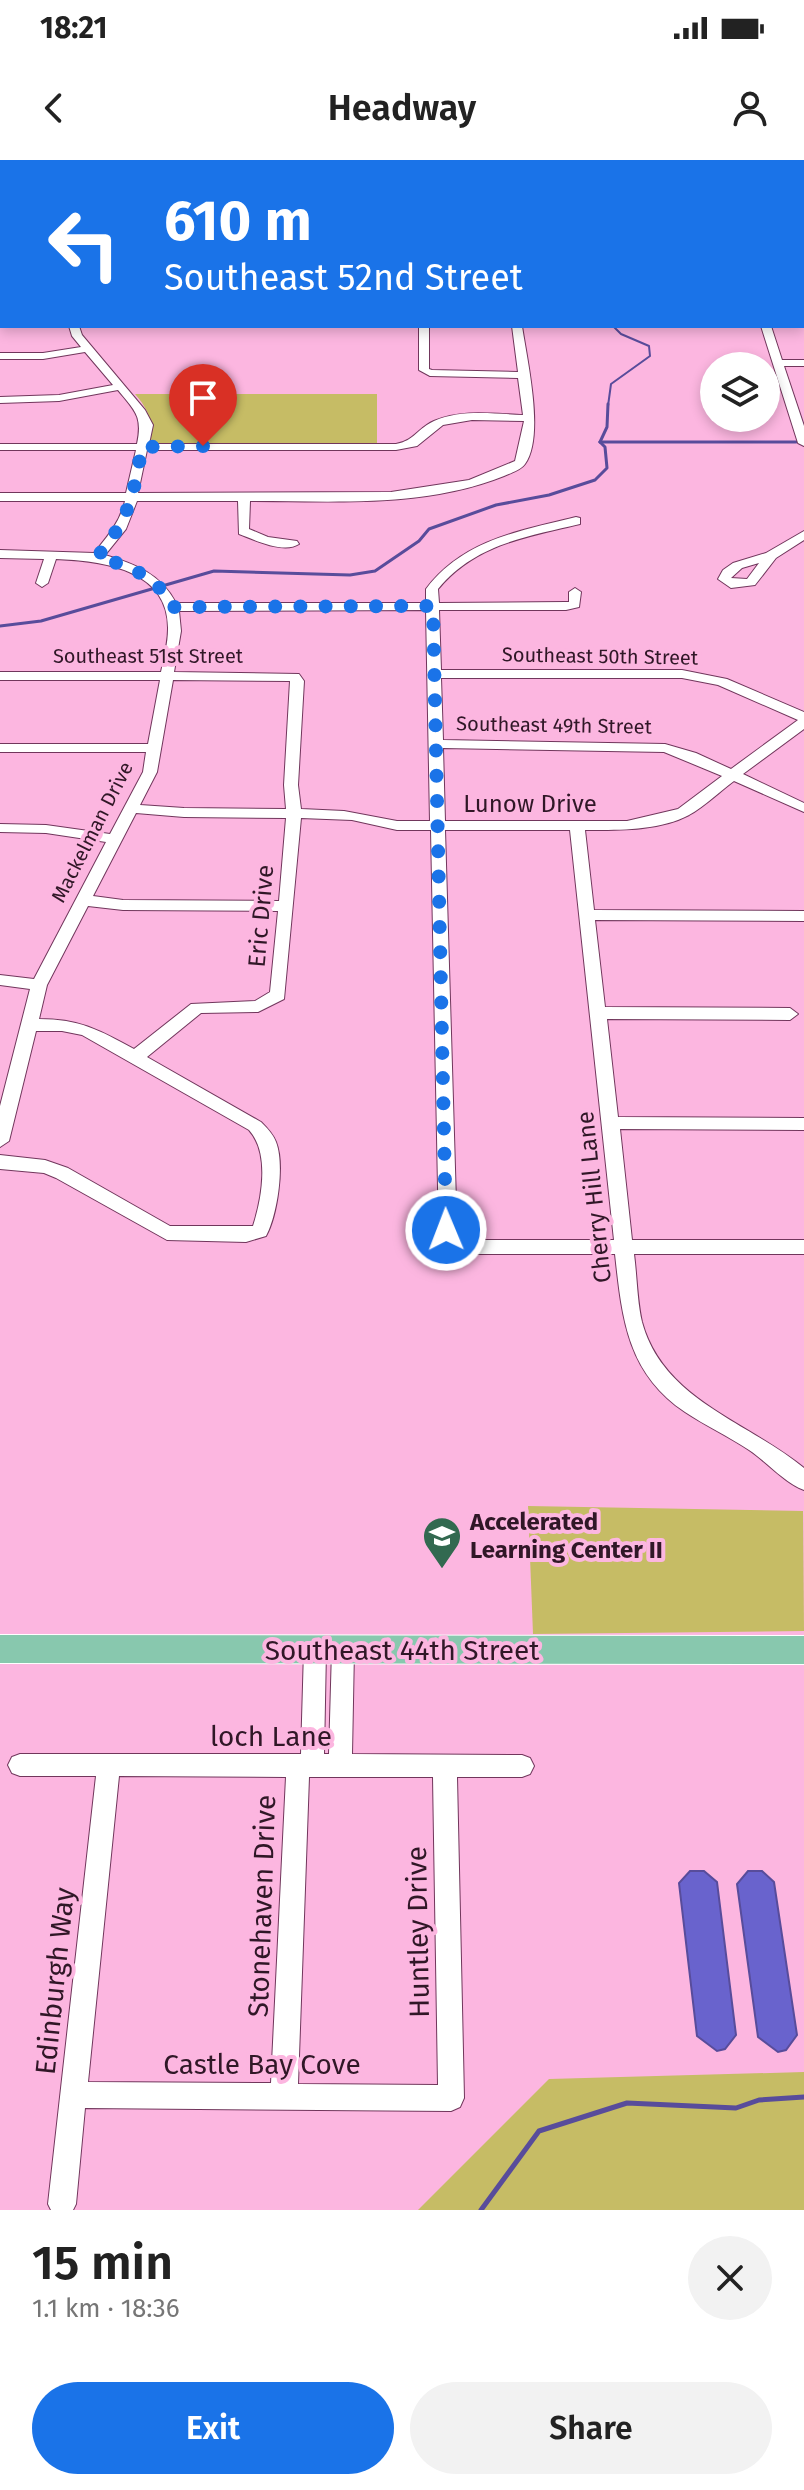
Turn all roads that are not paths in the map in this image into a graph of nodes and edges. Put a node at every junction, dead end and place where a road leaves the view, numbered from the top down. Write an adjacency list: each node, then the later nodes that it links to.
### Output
1 (75, 328): 5 (street)
2 (424, 328): 11 (street)
3 (517, 328): 11 (street)
4 (767, 328): 6 (street)
5 (87, 349): 7 (street); 12 (street)
6 (774, 352)
7 (0, 356)
8 (780, 363): 9 (street)
9 (804, 363)
10 (780, 369): 15 (street)
11 (522, 375): 14 (street)
12 (119, 387): 13 (street); 17 (street)
13 (0, 400)
14 (530, 418): 17 (street); 20 (street)
15 (804, 443)
16 (0, 447): 17 (street)
17 (142, 447): 19 (street)
18 (0, 497): 19 (street)
19 (132, 497): 20 (street); 27 (street)
20 (244, 498): 23 (street)
21 (576, 521): 30 (street)
22 (804, 535): 26 (street)
23 (293, 544)
24 (0, 554): 25 (street)
25 (52, 554): 27 (street); 28 (street)
26 (771, 556)
27 (97, 557): 31 (street)
28 (42, 583)
29 (575, 592): 30 (street)
30 (433, 606): 31 (street); 32 (street)
31 (173, 607): 34 (street, Mackelman Drive)
32 (435, 674): 36 (street, Southeast 50th Street); 37 (street)
33 (0, 676): 34 (street, Southeast 51st Street)
34 (166, 676): 35 (street, Southeast 51st Street); 39 (street, Mackelman Drive)
35 (296, 678): 43 (street, Eric Drive)
36 (804, 720): 40 (street, Lunow Drive)
37 (435, 744): 40 (street, Southeast 49th Street); 44 (street)
38 (0, 748): 39 (street)
39 (153, 748): 41 (street, Mackelman Drive)
40 (733, 774): 42 (street, Southeast 49th Street); 45 (street, Lunow Drive)
41 (131, 808): 43 (street, Lunow Drive); 47 (street, Mackelman Drive)
42 (804, 808)
43 (294, 814): 44 (street, Lunow Drive); 49 (street, Eric Drive)
44 (439, 826): 45 (street, Lunow Drive); 64 (street)
45 (577, 826): 50 (street, Cherry Hill Lane)
46 (0, 828): 47 (street)
47 (115, 839): 48 (street, Mackelman Drive)
48 (83, 900): 49 (street); 53 (street, Mackelman Drive)
49 (286, 906): 57 (street, Eric Drive)
50 (589, 915): 51 (street); 54 (street, Cherry Hill Lane)
51 (804, 916)
52 (0, 980): 53 (street)
53 (39, 985): 56 (street, Mackelman Drive)
54 (599, 1013): 55 (street); 59 (street, Cherry Hill Lane)
55 (790, 1014)
56 (30, 1025): 57 (street); 58 (street, Mackelman Drive)
57 (136, 1057): 62 (street)
58 (4, 1113): 61 (street, Mackelman Drive)
59 (610, 1123): 60 (street); 64 (street, Cherry Hill Lane)
60 (804, 1124)
61 (0, 1141)
62 (0, 1162)
63 (804, 1247): 64 (street)
64 (623, 1248): 65 (street, Cherry Hill Lane)
65 (804, 1481)
66 (0, 1649): 67 (main road, Southeast 44th Street)
67 (329, 1650): 68 (main road, Southeast 44th Street); 69 (street, Stonehaven Drive); 70 (street)
68 (804, 1650)
69 (313, 1722): 70 (street); 73 (street, Stonehaven Drive)
70 (341, 1722): 74 (street)
71 (20, 1765): 72 (street, loch Lane)
72 (109, 1765): 73 (street, loch Lane); 77 (street, Edinburgh Way)
73 (305, 1766): 74 (street, loch Lane); 78 (street, Stonehaven Drive)
74 (340, 1766): 75 (street, loch Lane)
75 (445, 1766): 76 (street, loch Lane); 79 (street, Huntley Drive)
76 (522, 1766)
77 (74, 2095): 78 (street, Castle Bay Cove); 80 (street, Edinburgh Way)
78 (284, 2096): 79 (street, Castle Bay Cove)
79 (451, 2098)
80 (62, 2204)

